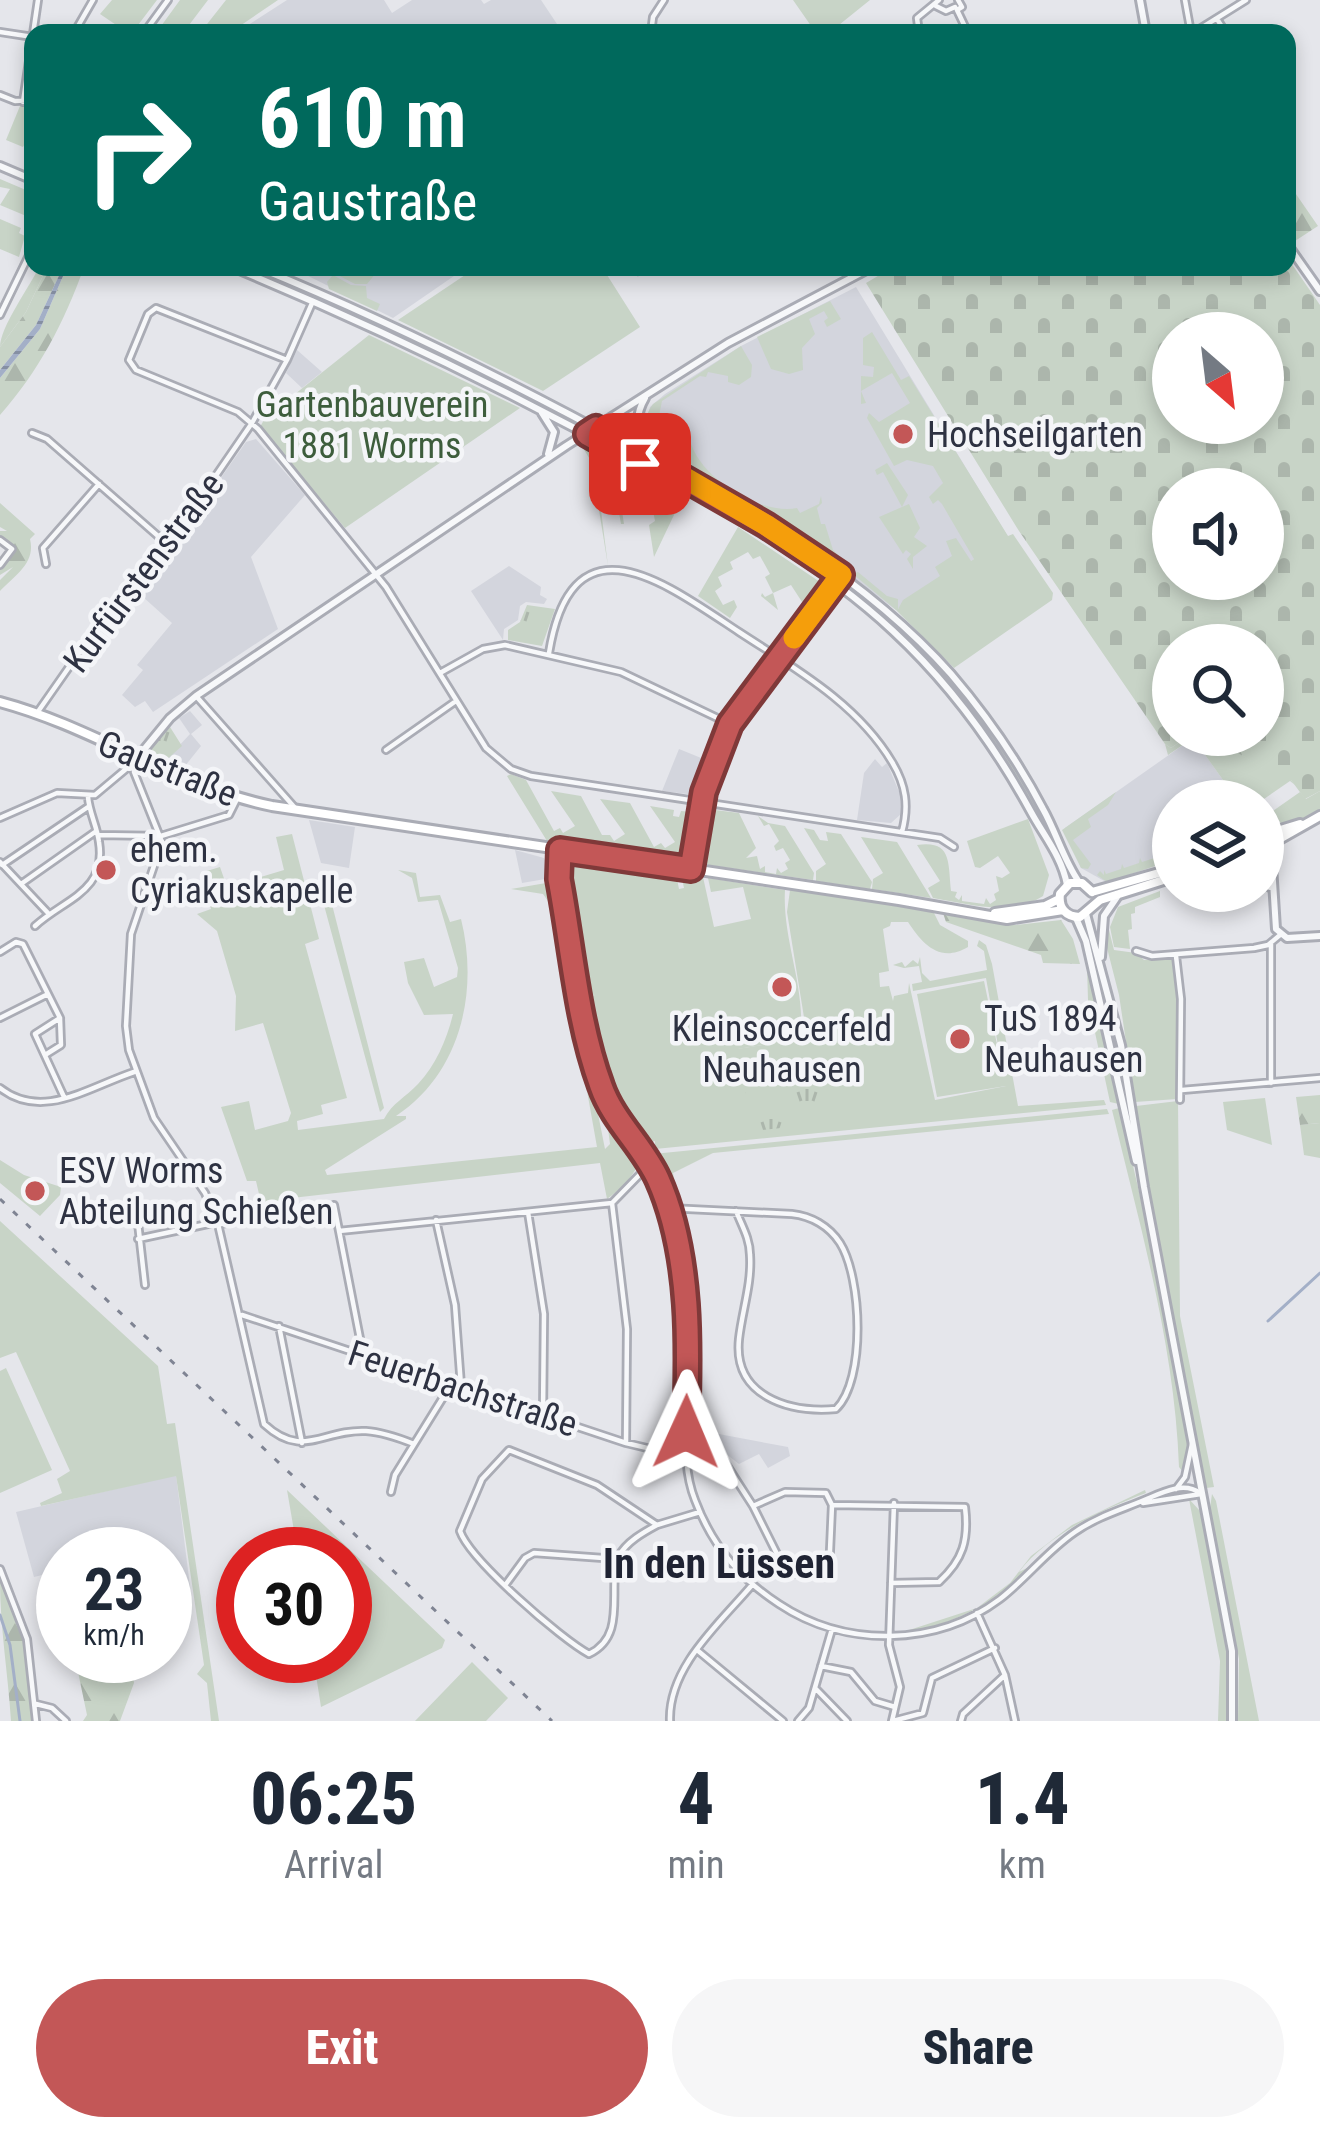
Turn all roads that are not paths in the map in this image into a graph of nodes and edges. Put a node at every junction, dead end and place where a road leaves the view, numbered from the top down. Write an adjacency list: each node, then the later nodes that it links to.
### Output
1 (1246, 0): 3 (street)
2 (947, 4): 4 (street)
3 (1216, 19): 5 (street); 6 (street)
4 (918, 24)
5 (1207, 24)
6 (1220, 24)
7 (0, 95): 9 (street)
8 (24, 95): 9 (street)
9 (23, 102)
10 (1296, 257): 17 (street)
11 (24, 266): 19 (street)
12 (253, 276): 18 (street)
13 (279, 276): 16 (street)
14 (856, 276): 15 (street)
15 (852, 278): 21 (street)
16 (316, 291): 18 (street); 24 (street)
17 (1320, 291)
18 (313, 301): 20 (street, Kurfürstenstraße); 22 (street)
19 (0, 315)
20 (287, 361): 23 (street, Kurfürstenstraße); 23 (street)
21 (648, 395): 24 (street); 28 (street)
22 (530, 402): 26 (street); 27 (street)
23 (252, 423): 31 (street, Kurfürstenstraße); 34 (street)
24 (596, 428): 26 (street); 28 (street)
25 (32, 433): 29 (street)
26 (587, 434): 27 (street); 36 (street)
27 (543, 460): 34 (street)
28 (661, 464): 35 (street)
29 (99, 484): 31 (street); 32 (street)
30 (0, 540): 33 (street)
31 (166, 543): 43 (street, Kurfürstenstraße)
32 (46, 564)
33 (0, 565)
34 (376, 574): 39 (street); 40 (street)
35 (841, 575): 36 (street); 64 (street)
36 (835, 584): 38 (street); 66 (street)
37 (549, 653): 38 (street); 39 (street); 44 (street)
38 (779, 658): 44 (street); 54 (street)
39 (440, 673): 41 (street)
40 (196, 697): 46 (street); 51 (street)
41 (455, 701): 45 (street); 49 (street)
42 (0, 702): 43 (main road, Gaustraße)
43 (37, 714): 46 (main road, Gaustraße)
44 (730, 724): 49 (street)
45 (386, 750)
46 (136, 760): 47 (street); 48 (main road, Gaustraße); 57 (street)
47 (88, 797): 50 (street); 53 (street)
48 (237, 799): 51 (main road, Gaustraße); 57 (street)
49 (702, 803): 54 (street); 61 (street)
50 (88, 807): 55 (street); 60 (street)
51 (298, 811): 59 (main road, Gaustraße)
52 (1320, 815): 56 (main road)
53 (0, 818)
54 (902, 832): 58 (street)
55 (98, 833): 57 (street); 65 (street); 73 (street)
56 (1284, 835)
57 (161, 836): 88 (street)
58 (954, 847)
59 (560, 850): 61 (main road, Gaustraße); 95 (street)
60 (1, 864): 65 (street)
61 (691, 869): 74 (main road, Gaustraße)
62 (1152, 879): 67 (main road)
63 (1152, 881): 68 (main road)
64 (1079, 882): 66 (main road); 67 (main road)
65 (21, 884): 73 (street)
66 (1067, 884): 69 (main road)
67 (1093, 892): 70 (main road)
68 (1121, 894): 70 (main road); 83 (street)
69 (1059, 899): 71 (main road); 74 (main road, Gaustraße)
70 (1090, 909): 75 (main road); 83 (street)
71 (1063, 910): 74 (main road, Gaustraße); 75 (main road)
72 (1274, 912): 77 (street)
73 (48, 913): 76 (street)
74 (981, 913)
75 (1076, 917): 96 (street)
76 (35, 926)
77 (1280, 935): 78 (street); 79 (street)
78 (1320, 936)
79 (1271, 944): 82 (street); 90 (street)
80 (1136, 951): 82 (street)
81 (0, 952): 84 (street)
82 (1176, 954): 92 (street)
83 (1103, 973): 96 (street)
84 (48, 994): 85 (street); 86 (street)
85 (0, 1018)
86 (60, 1018): 87 (street); 87 (street)
87 (45, 1055): 93 (street)
88 (134, 1072): 93 (street); 105 (street)
89 (1320, 1078): 90 (street)
90 (1271, 1083): 92 (street)
91 (0, 1088): 93 (street)
92 (1180, 1090): 94 (street)
93 (64, 1096)
94 (1180, 1100)
95 (650, 1164): 97 (street); 100 (street)
96 (1144, 1187): 117 (street)
97 (612, 1203): 102 (street); 115 (street)
98 (136, 1205): 107 (street)
99 (334, 1205): 106 (street)
100 (668, 1208): 101 (street); 119 (street)
101 (736, 1211): 101 (street)
102 (529, 1212): 104 (street); 114 (street)
103 (262, 1215): 105 (street)
104 (436, 1220): 106 (street); 113 (street)
105 (218, 1223): 107 (street); 109 (street)
106 (339, 1231): 111 (street)
107 (138, 1239): 108 (street)
108 (145, 1286)
109 (242, 1315): 110 (street, Feuerbachstraße); 116 (street)
110 (279, 1326): 111 (street, Feuerbachstraße); 116 (street)
111 (363, 1354): 112 (street, Feuerbachstraße)
112 (452, 1383): 113 (street, Feuerbachstraße); 118 (street)
113 (460, 1386): 114 (street, Feuerbachstraße)
114 (543, 1414): 115 (street, Feuerbachstraße)
115 (626, 1442): 119 (street, Feuerbachstraße)
116 (302, 1443): 118 (street)
117 (1192, 1443): 120 (street); 122 (street)
118 (414, 1444): 121 (street)
119 (685, 1458): 126 (street, Feuerbachstraße); 127 (street)
120 (1176, 1489): 122 (street); 124 (street)
121 (391, 1492)
122 (1201, 1494): 124 (street); 153 (street)
123 (894, 1503): 125 (street); 131 (street); 131 (street)
124 (1137, 1503): 134 (street)
125 (832, 1505): 126 (street); 126 (street)
126 (753, 1506)
127 (700, 1512): 128 (street); 133 (street)
128 (657, 1525): 129 (street); 132 (street)
129 (617, 1559): 132 (street); 132 (street)
130 (0, 1569): 142 (street)
131 (891, 1583): 136 (street)
132 (506, 1584)
133 (752, 1585): 135 (street); 138 (street)
134 (977, 1613): 136 (street); 137 (street)
135 (832, 1629): 136 (street); 139 (street)
136 (890, 1637): 143 (street)
137 (995, 1648): 140 (street); 150 (street)
138 (697, 1650): 146 (street); 147 (street)
139 (821, 1666): 141 (street); 143 (street)
140 (1005, 1675): 151 (street); 152 (street)
141 (815, 1688): 148 (street); 149 (street)
142 (36, 1704): 144 (street); 145 (street)
143 (896, 1707): 150 (street)
144 (36, 1721)
145 (66, 1721)
146 (670, 1721)
147 (783, 1721)
148 (798, 1721)
149 (847, 1721)
150 (892, 1721)
151 (961, 1721)
152 (1015, 1721)
153 (1232, 1721)

